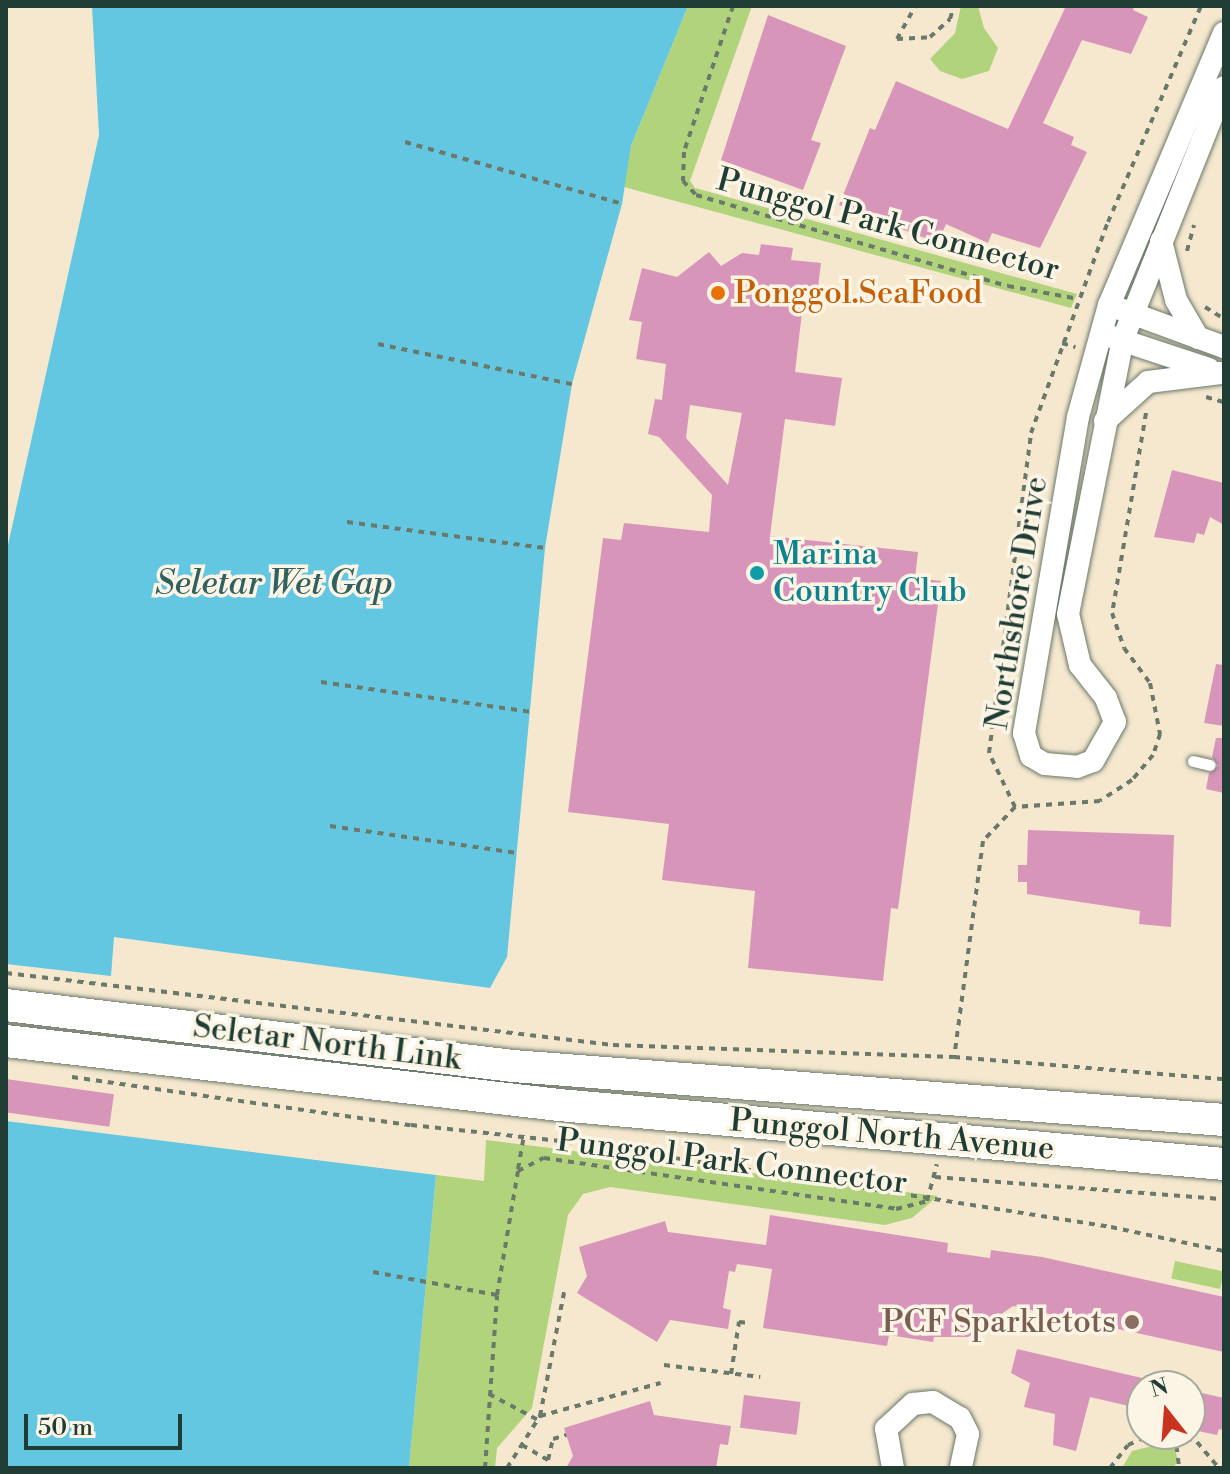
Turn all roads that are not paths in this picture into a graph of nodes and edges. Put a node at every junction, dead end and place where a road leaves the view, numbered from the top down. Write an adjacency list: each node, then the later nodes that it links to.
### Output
1 (1224, 33): 3 (street, Northshore Drive)
2 (1224, 87): 3 (street, Northshore Drive)
3 (1203, 104): 4 (street, Northshore Drive); 5 (street, Northshore Drive)
4 (1161, 241): 6 (street, Northshore Drive); 8 (street)
5 (1109, 305): 6 (street); 7 (street, Northshore Drive)
6 (1133, 313): 8 (street); 9 (street, Northshore Drive)
7 (1100, 333): 9 (street); 12 (street, Northshore Drive)
8 (1198, 338): 10 (street)
9 (1123, 339): 11 (street); 12 (street, Northshore Drive)
10 (1224, 347)
11 (1222, 374): 12 (street)
12 (1104, 422)
13 (1193, 761): 14 (lane)
14 (1210, 765)
15 (6, 1005): 17 (main road, Seletar North Link)
16 (6, 1041): 18 (main road, Seletar North Link)
17 (649, 1075): 19 (main road, Punggol North Avenue)
18 (559, 1105): 20 (main road, Punggol North Avenue)
19 (1224, 1120)
20 (1224, 1164)
21 (893, 1468): 22 (street)
22 (961, 1468)

